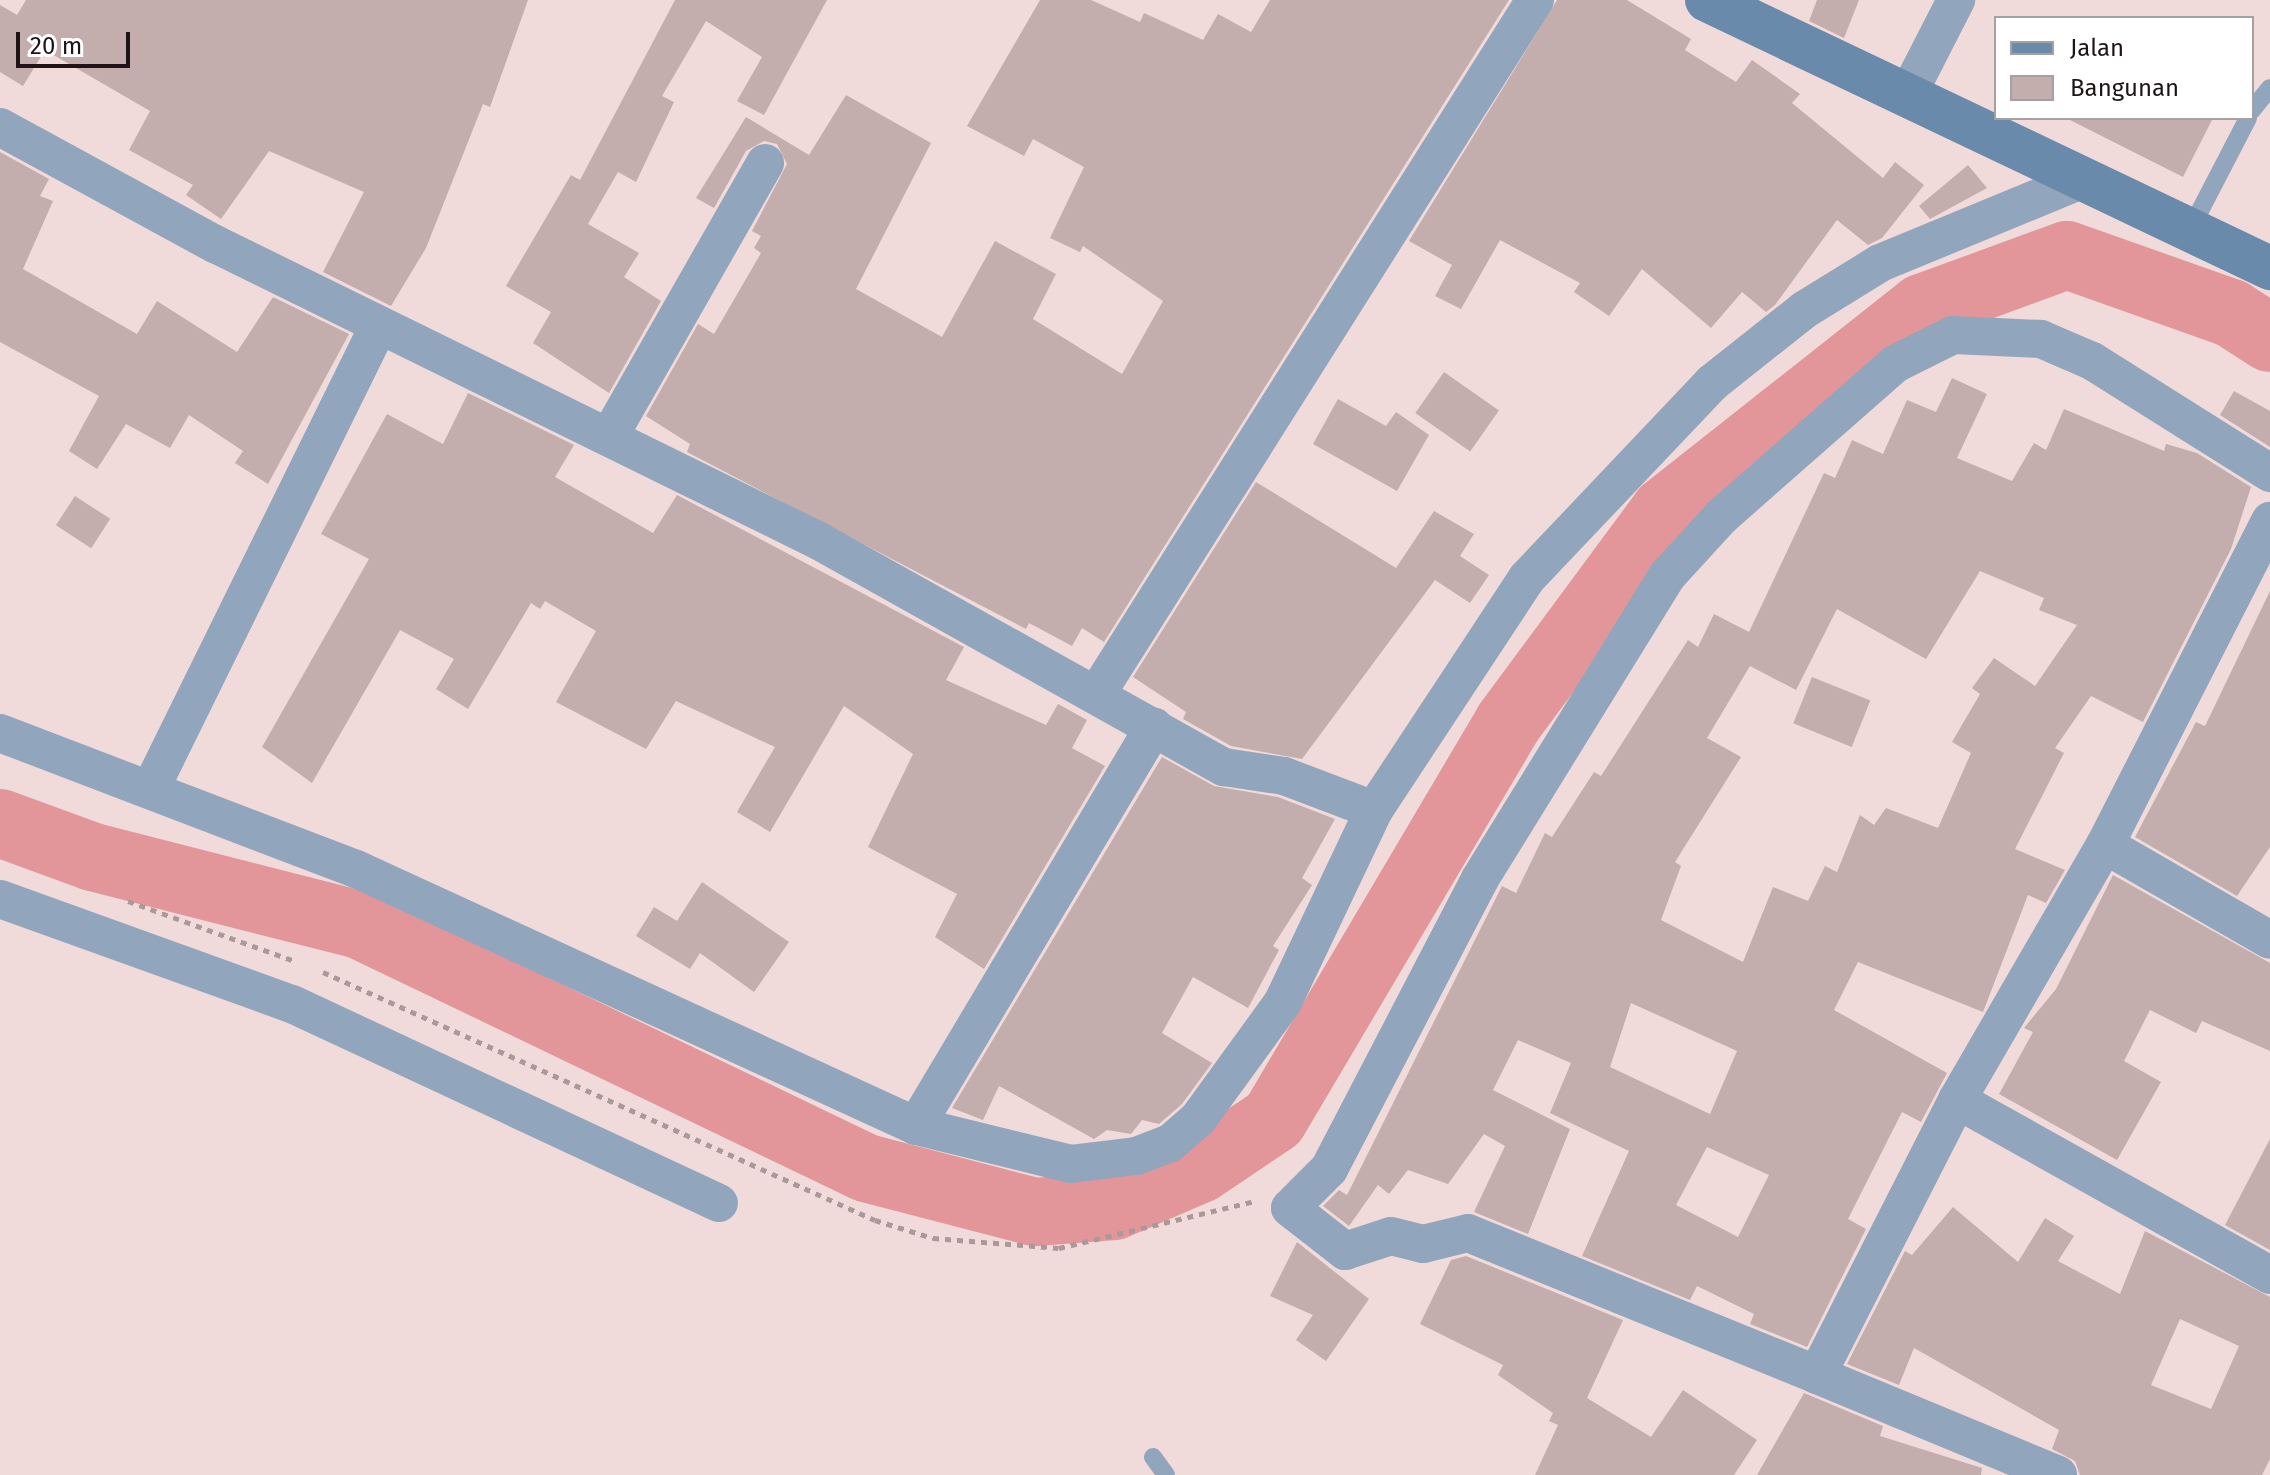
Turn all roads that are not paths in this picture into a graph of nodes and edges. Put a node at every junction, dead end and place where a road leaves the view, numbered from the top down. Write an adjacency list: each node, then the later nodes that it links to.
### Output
1 (1535, 0): 17 (street)
2 (1707, 0): 5 (street)
3 (1956, 0): 5 (street)
4 (2270, 88): 6 (lane)
5 (1908, 94): 10 (street)
6 (2254, 108)
7 (2247, 120): 11 (lane)
8 (0, 127): 13 (street)
9 (765, 163): 14 (street)
10 (2084, 179): 11 (street); 21 (street)
11 (2190, 230): 12 (street)
12 (2270, 268)
13 (379, 325): 14 (street); 20 (street)
14 (610, 435): 17 (street)
15 (2270, 473): 29 (street)
16 (2270, 521): 22 (street)
17 (1096, 695): 18 (street)
18 (1154, 727): 21 (street); 26 (street)
19 (0, 733): 20 (street)
20 (151, 788): 26 (street)
21 (1374, 810): 26 (street)
22 (2105, 845): 24 (street); 25 (street)
23 (0, 899): 27 (street)
24 (2270, 940)
25 (1957, 1100): 28 (street); 29 (street)
26 (916, 1126)
27 (719, 1203)
28 (2270, 1275)
29 (1817, 1375): 31 (street)
30 (1153, 1457): 32 (lane)
31 (2047, 1474)
32 (1166, 1475)

